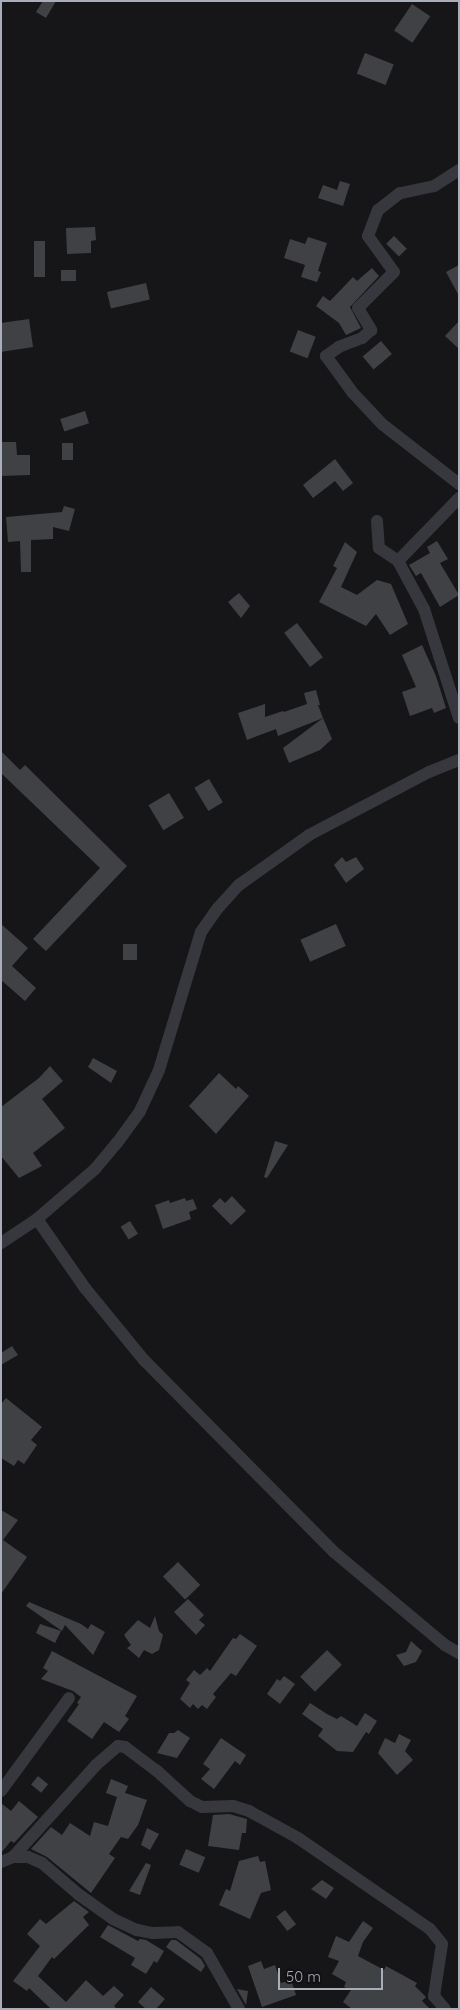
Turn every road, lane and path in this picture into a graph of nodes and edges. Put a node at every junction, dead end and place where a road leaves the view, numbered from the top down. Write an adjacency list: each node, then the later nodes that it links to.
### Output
1 (459, 170): 2 (street)
2 (459, 484)
3 (459, 498): 5 (street)
4 (377, 521): 5 (street)
5 (398, 561): 6 (street)
6 (459, 718)
7 (459, 760): 8 (street)
8 (37, 1219): 9 (street); 10 (street)
9 (1, 1244)
10 (459, 1653)
11 (69, 1698): 12 (street)
12 (1, 1791)
13 (7, 1860): 14 (street); 15 (street)
14 (239, 2009)
15 (445, 2009)

